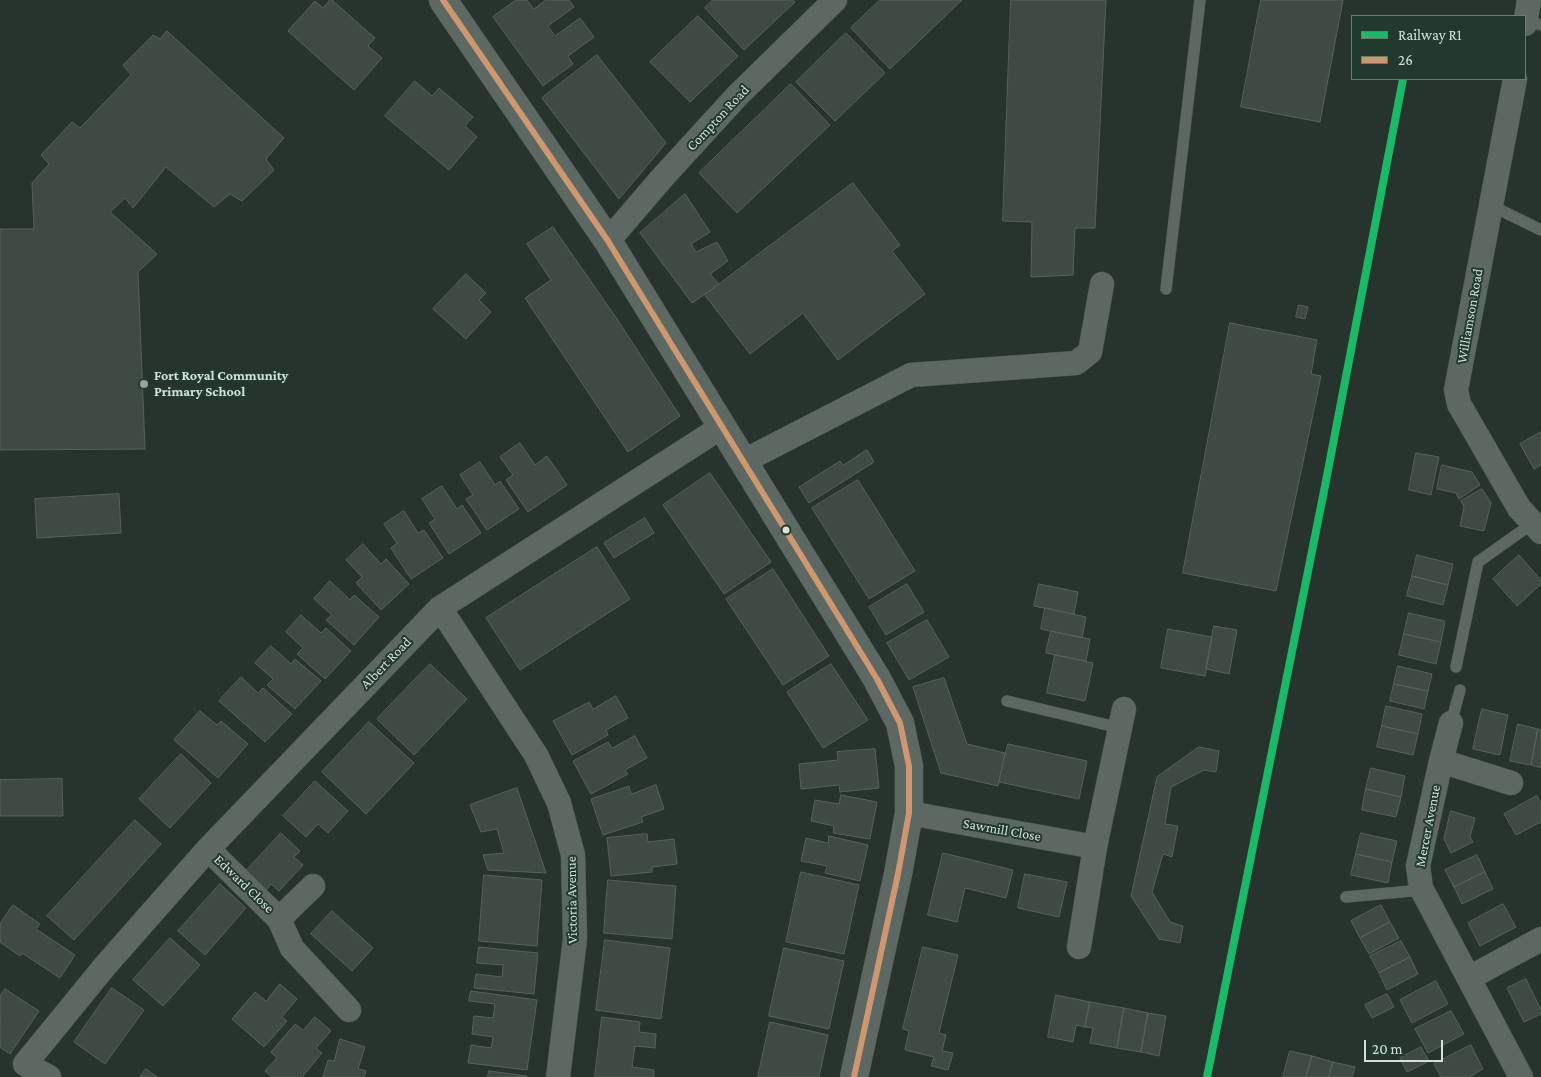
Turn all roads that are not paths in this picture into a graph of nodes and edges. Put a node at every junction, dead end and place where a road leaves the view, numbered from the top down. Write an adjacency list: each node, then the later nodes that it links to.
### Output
1 (835, 0): 7 (street, Compton Road)
2 (1200, 0): 9 (lane)
3 (445, 1): 7 (main road)
4 (1515, 80): 5 (street, Williamson Road)
5 (1490, 205): 6 (lane); 12 (street, Williamson Road)
6 (1541, 230)
7 (608, 242): 10 (main road)
8 (1102, 284): 11 (street)
9 (1166, 288)
10 (723, 426): 11 (main road); 13 (street, Albert Road)
11 (744, 461): 21 (main road)
12 (1537, 528): 14 (lane)
13 (440, 608): 23 (street, Albert Road); 33 (street, Victoria Avenue)
14 (1456, 666)
15 (1460, 690): 18 (lane)
16 (1006, 701): 17 (lane)
17 (1122, 718): 22 (street)
18 (1452, 723): 19 (street, Mercer Avenue)
19 (1441, 761): 20 (street); 25 (street, Mercer Avenue)
20 (1511, 783)
21 (908, 813): 22 (street, Sawmill Close); 34 (main road)
22 (1095, 847): 29 (street)
23 (208, 849): 27 (street, Edward Close); 32 (street, Albert Road)
24 (313, 886): 27 (street, Edward Close)
25 (1422, 890): 26 (lane); 30 (street, Mercer Avenue)
26 (1346, 897)
27 (279, 919): 31 (street, Edward Close)
28 (1541, 939): 30 (street)
29 (1079, 948)
30 (1469, 978): 35 (street, Mercer Avenue)
31 (349, 1010)
32 (50, 1077)
33 (558, 1077)
34 (854, 1077)
35 (1521, 1077)

